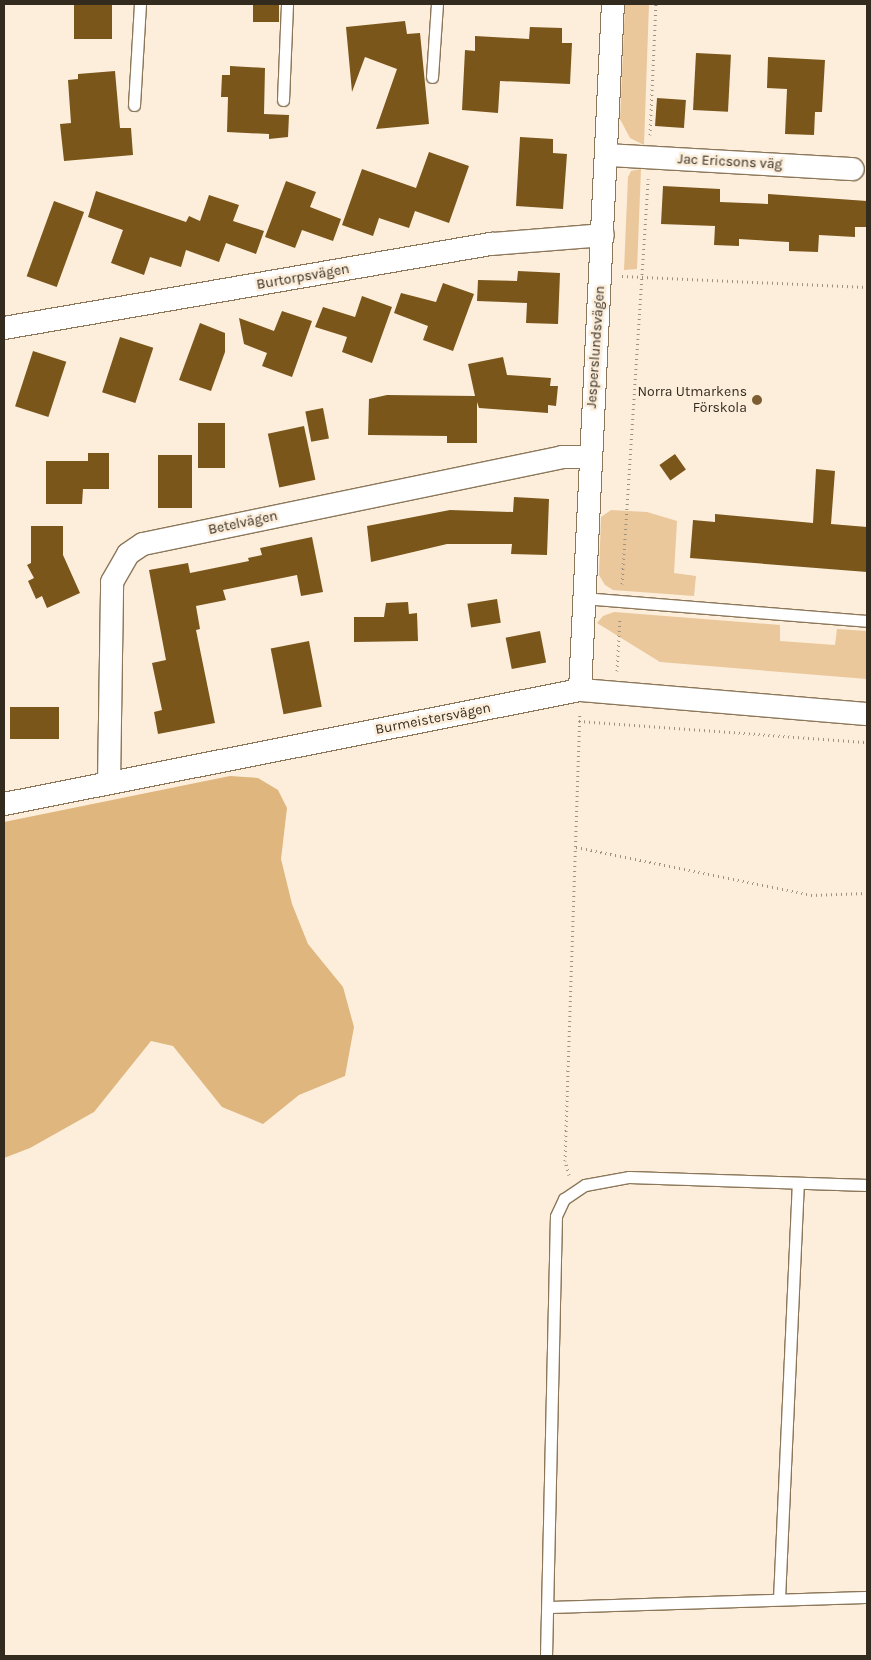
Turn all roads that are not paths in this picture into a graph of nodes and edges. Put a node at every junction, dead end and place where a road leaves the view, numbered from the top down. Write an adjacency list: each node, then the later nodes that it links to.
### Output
1 (140, 4): 7 (lane)
2 (287, 4): 6 (lane)
3 (438, 4): 5 (lane)
4 (613, 4): 8 (street, Jesperslundsvägen)
5 (432, 76)
6 (283, 100)
7 (134, 105)
8 (608, 156): 9 (street, Jac Ericsons väg); 10 (street, Jesperslundsvägen)
9 (853, 169)
10 (603, 235): 11 (street, Burtorpsvägen); 12 (street, Jesperslundsvägen)
11 (4, 328)
12 (589, 457): 13 (street, Jesperslundsvägen); 17 (street, Betelvägen)
13 (582, 598): 14 (lane); 15 (street, Jesperslundsvägen)
14 (867, 621)
15 (580, 690): 16 (street, Burmeistersvägen); 17 (street, Burmeistersvägen)
16 (867, 714)
17 (109, 783): 18 (street, Burmeistersvägen)
18 (4, 804)
19 (798, 1182): 20 (lane); 22 (lane); 23 (lane)
20 (867, 1185)
21 (867, 1596): 22 (lane)
22 (779, 1599): 23 (lane)
23 (548, 1607): 24 (lane)
24 (546, 1656)

